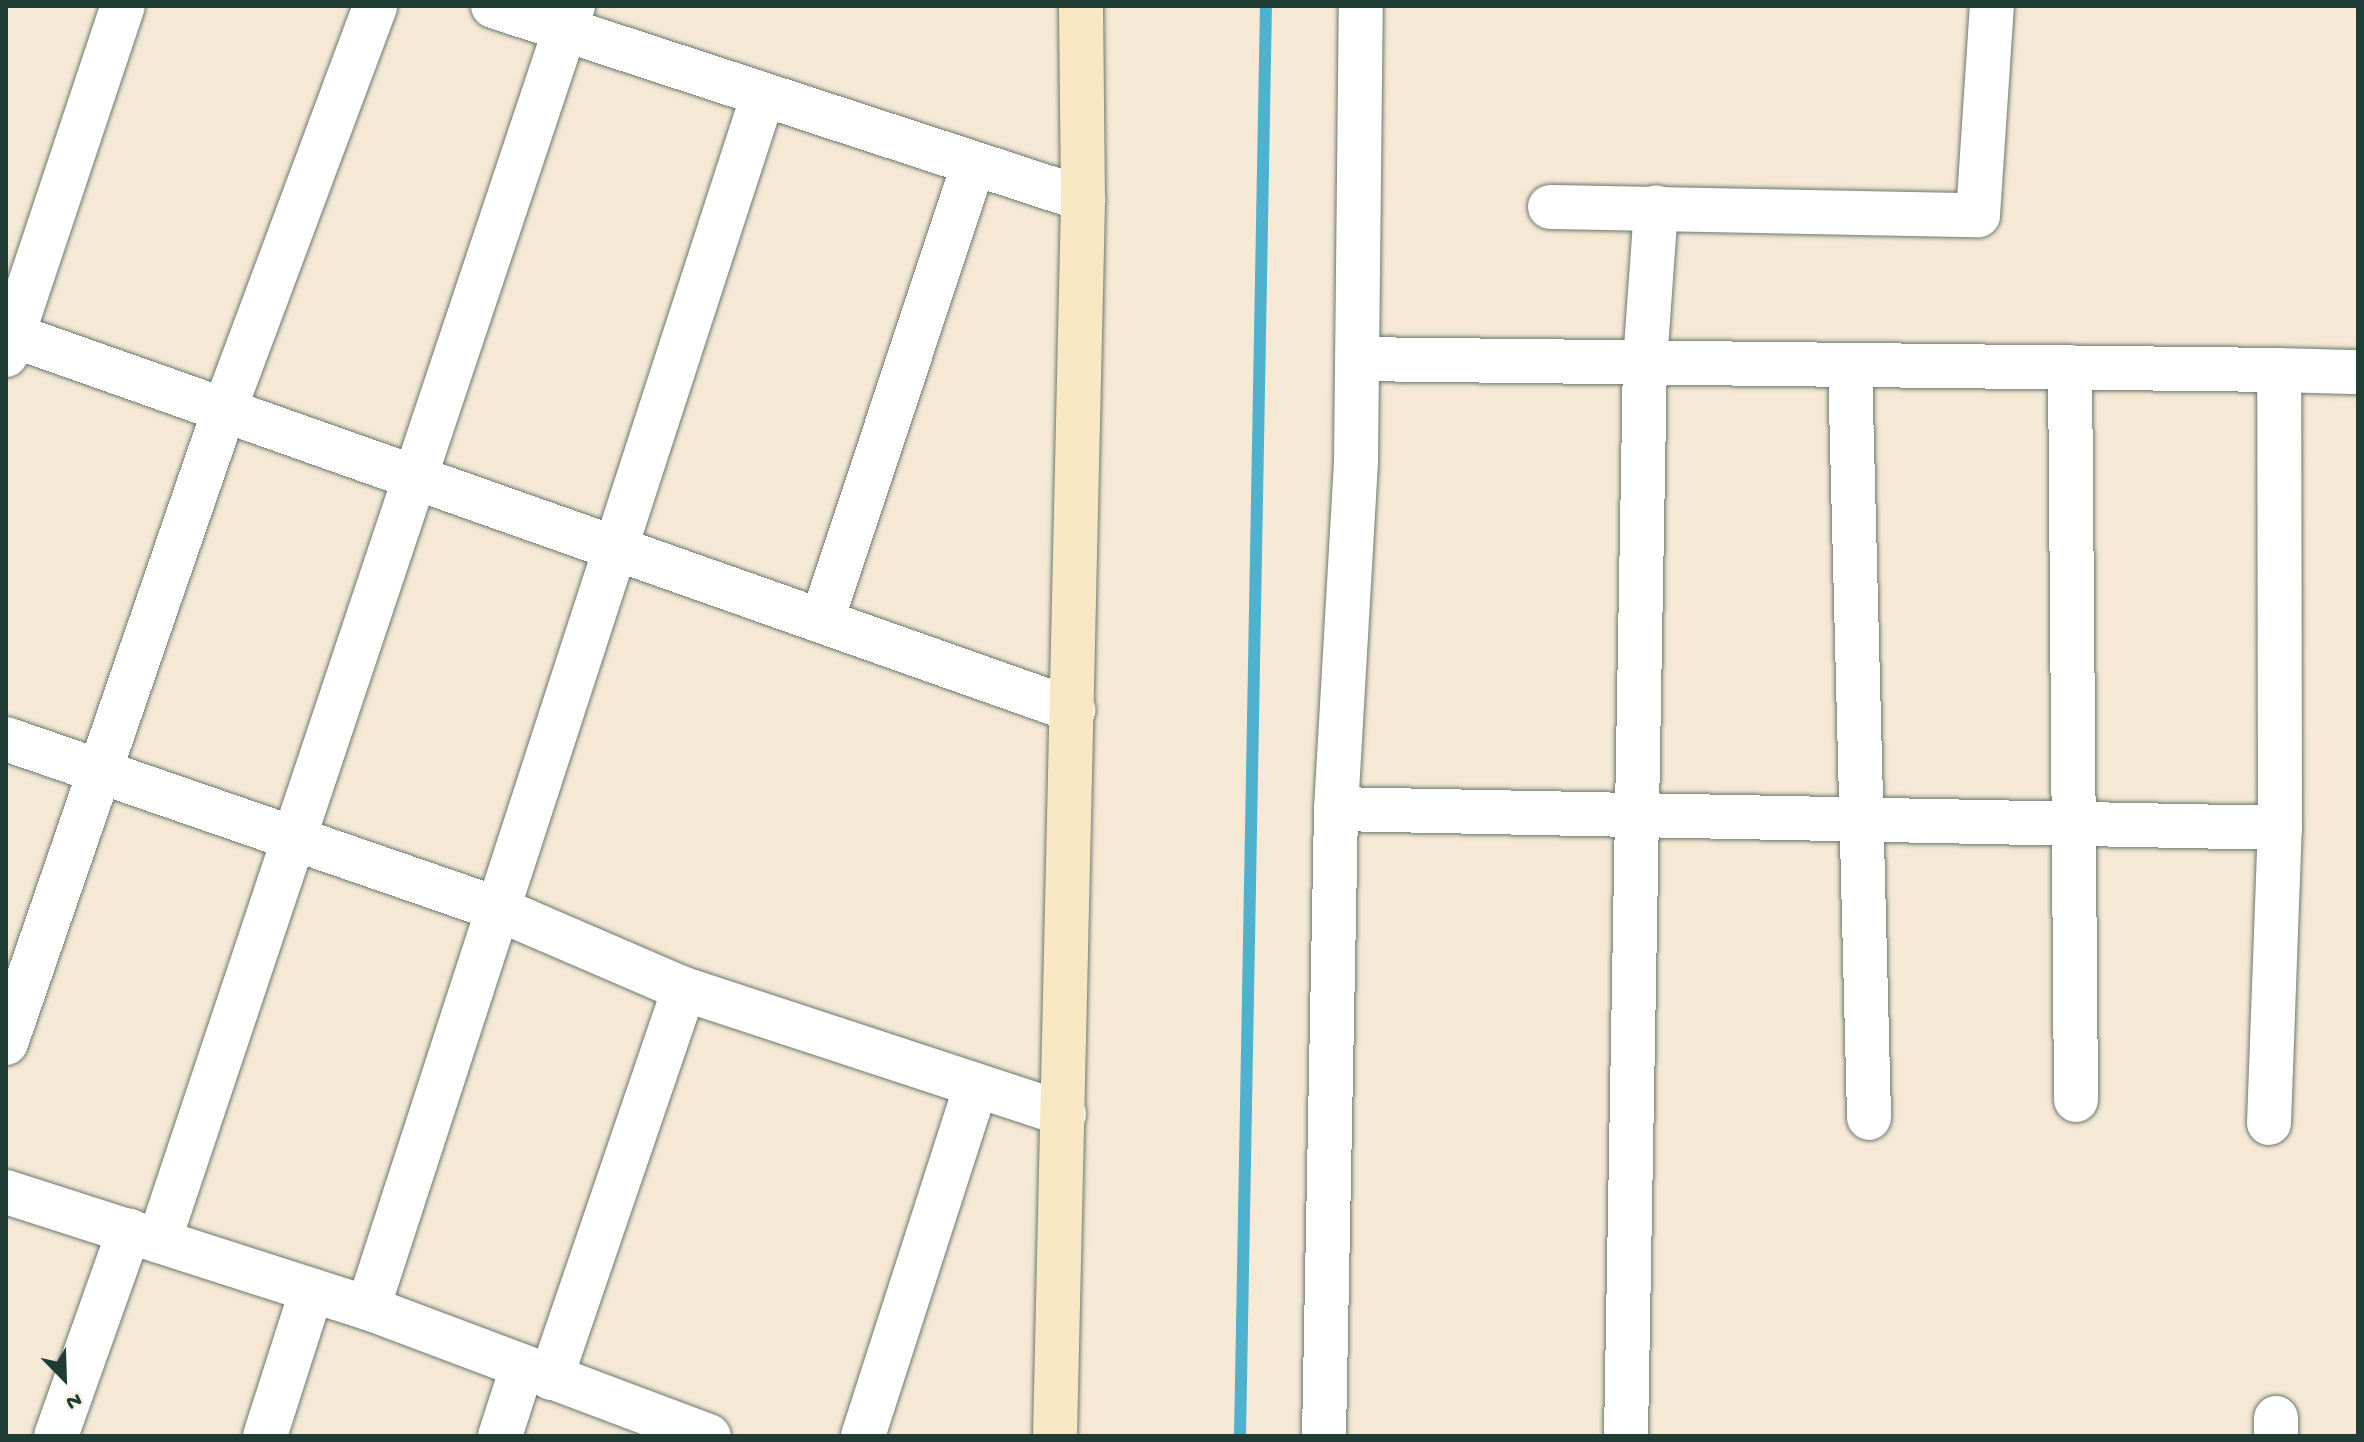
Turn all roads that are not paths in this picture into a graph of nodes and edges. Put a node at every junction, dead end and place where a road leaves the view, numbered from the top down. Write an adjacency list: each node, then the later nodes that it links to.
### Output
1 (123, 6): 13 (street)
2 (375, 6): 20 (street)
3 (493, 6): 7 (street)
4 (1081, 6): 10 (street)
5 (1361, 6): 14 (street)
6 (1992, 6): 12 (street)
7 (569, 18): 8 (street); 21 (street)
8 (763, 95): 9 (street); 22 (street)
9 (974, 164): 10 (street); 23 (street)
10 (1083, 199): 24 (street)
11 (1550, 207): 12 (street)
12 (1656, 207): 15 (street)
13 (8, 341): 20 (street)
14 (1358, 359): 15 (street); 27 (street)
15 (1645, 362): 16 (street); 28 (street)
16 (1850, 365): 17 (street); 29 (street)
17 (2070, 367): 18 (street); 30 (street)
18 (2279, 370): 19 (street); 31 (street)
19 (2358, 372)
20 (225, 408): 21 (street); 26 (street)
21 (416, 476): 22 (street); 32 (street)
22 (616, 546): 23 (street); 33 (street)
23 (822, 620): 24 (street)
24 (1073, 710): 38 (street)
25 (6, 739): 26 (street)
26 (101, 769): 32 (street); 35 (street)
27 (1336, 809): 28 (street); 52 (street)
28 (1639, 818): 29 (street); 53 (street)
29 (1862, 821): 30 (street); 39 (street)
30 (2074, 826): 31 (street); 37 (street)
31 (2280, 828): 40 (street)
32 (295, 835): 33 (street); 42 (street)
33 (498, 909): 34 (street); 44 (street)
34 (684, 989): 36 (street); 45 (street)
35 (6, 1043)
36 (976, 1086): 38 (street); 50 (street)
37 (2076, 1100)
38 (1064, 1114): 51 (street)
39 (1869, 1118)
40 (2269, 1123)
41 (6, 1192): 42 (street)
42 (144, 1236): 43 (street); 46 (street)
43 (312, 1290): 44 (street); 47 (street)
44 (368, 1308): 45 (street)
45 (536, 1373): 48 (street); 49 (street)
46 (56, 1436)
47 (265, 1436)
48 (500, 1436)
49 (709, 1436)
50 (863, 1436)
51 (1055, 1436)
52 (1324, 1436)
53 (1626, 1436)

